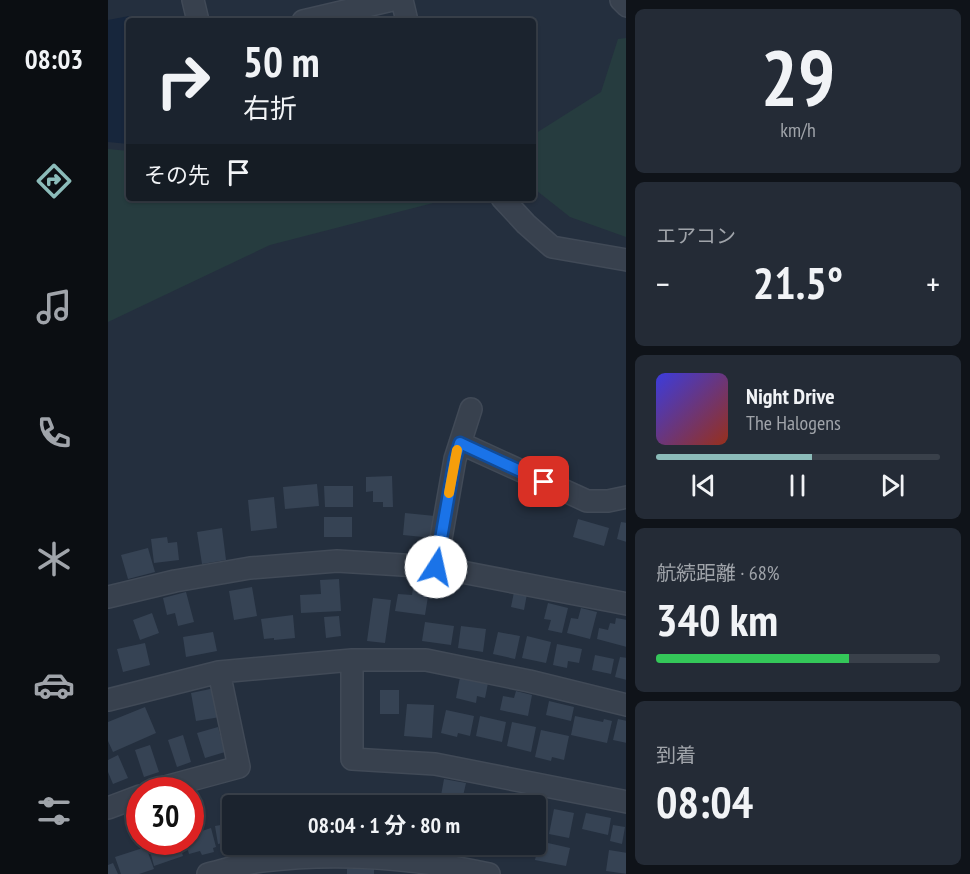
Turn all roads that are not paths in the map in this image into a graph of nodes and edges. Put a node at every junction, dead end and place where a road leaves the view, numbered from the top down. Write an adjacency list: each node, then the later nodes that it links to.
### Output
1 (193, 0): 4 (street)
2 (392, 0): 5 (street)
3 (402, 0): 6 (street)
4 (197, 18)
5 (316, 18)
6 (406, 18)
7 (505, 201): 8 (street)
8 (626, 260)
9 (471, 409): 10 (street)
10 (460, 443): 11 (street); 12 (street)
11 (626, 497)
12 (436, 567): 13 (street); 14 (street)
13 (108, 597)
14 (626, 604)
15 (352, 660): 16 (street); 18 (street); 21 (street)
16 (219, 672): 17 (street); 19 (street)
17 (108, 700)
18 (626, 705)
19 (202, 777)
20 (126, 801): 22 (street)
21 (626, 802)
22 (108, 808)
23 (208, 874): 24 (street)
24 (489, 874)

